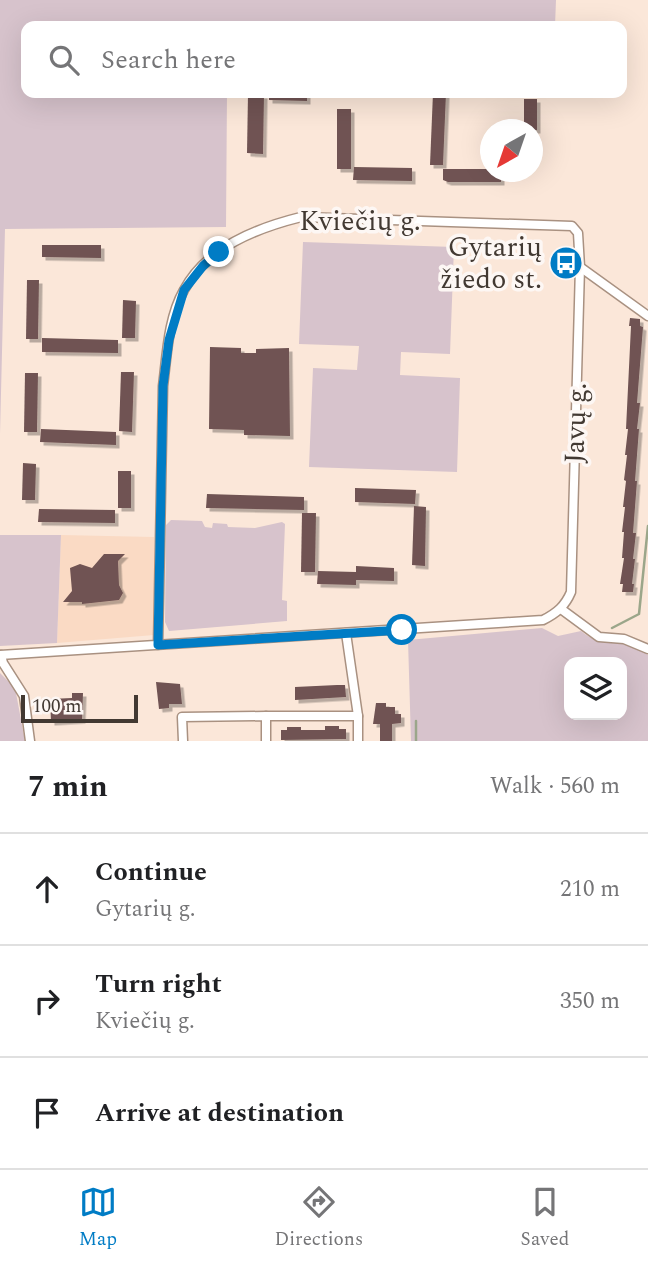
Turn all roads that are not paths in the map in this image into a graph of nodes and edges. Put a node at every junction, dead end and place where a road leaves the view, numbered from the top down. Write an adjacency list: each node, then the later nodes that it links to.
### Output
1 (578, 233): 2 (street, Javų g.); 6 (street, Kviečių g.)
2 (580, 267): 3 (street); 4 (street, Javų g.)
3 (648, 316)
4 (561, 610): 5 (street); 7 (street)
5 (346, 633): 6 (street); 10 (street)
6 (158, 645): 8 (street)
7 (648, 649)
8 (1, 655): 11 (street)
9 (266, 716): 10 (street); 12 (street); 13 (street)
10 (358, 716): 14 (street)
11 (30, 741)
12 (183, 741)
13 (266, 741)
14 (358, 741)

